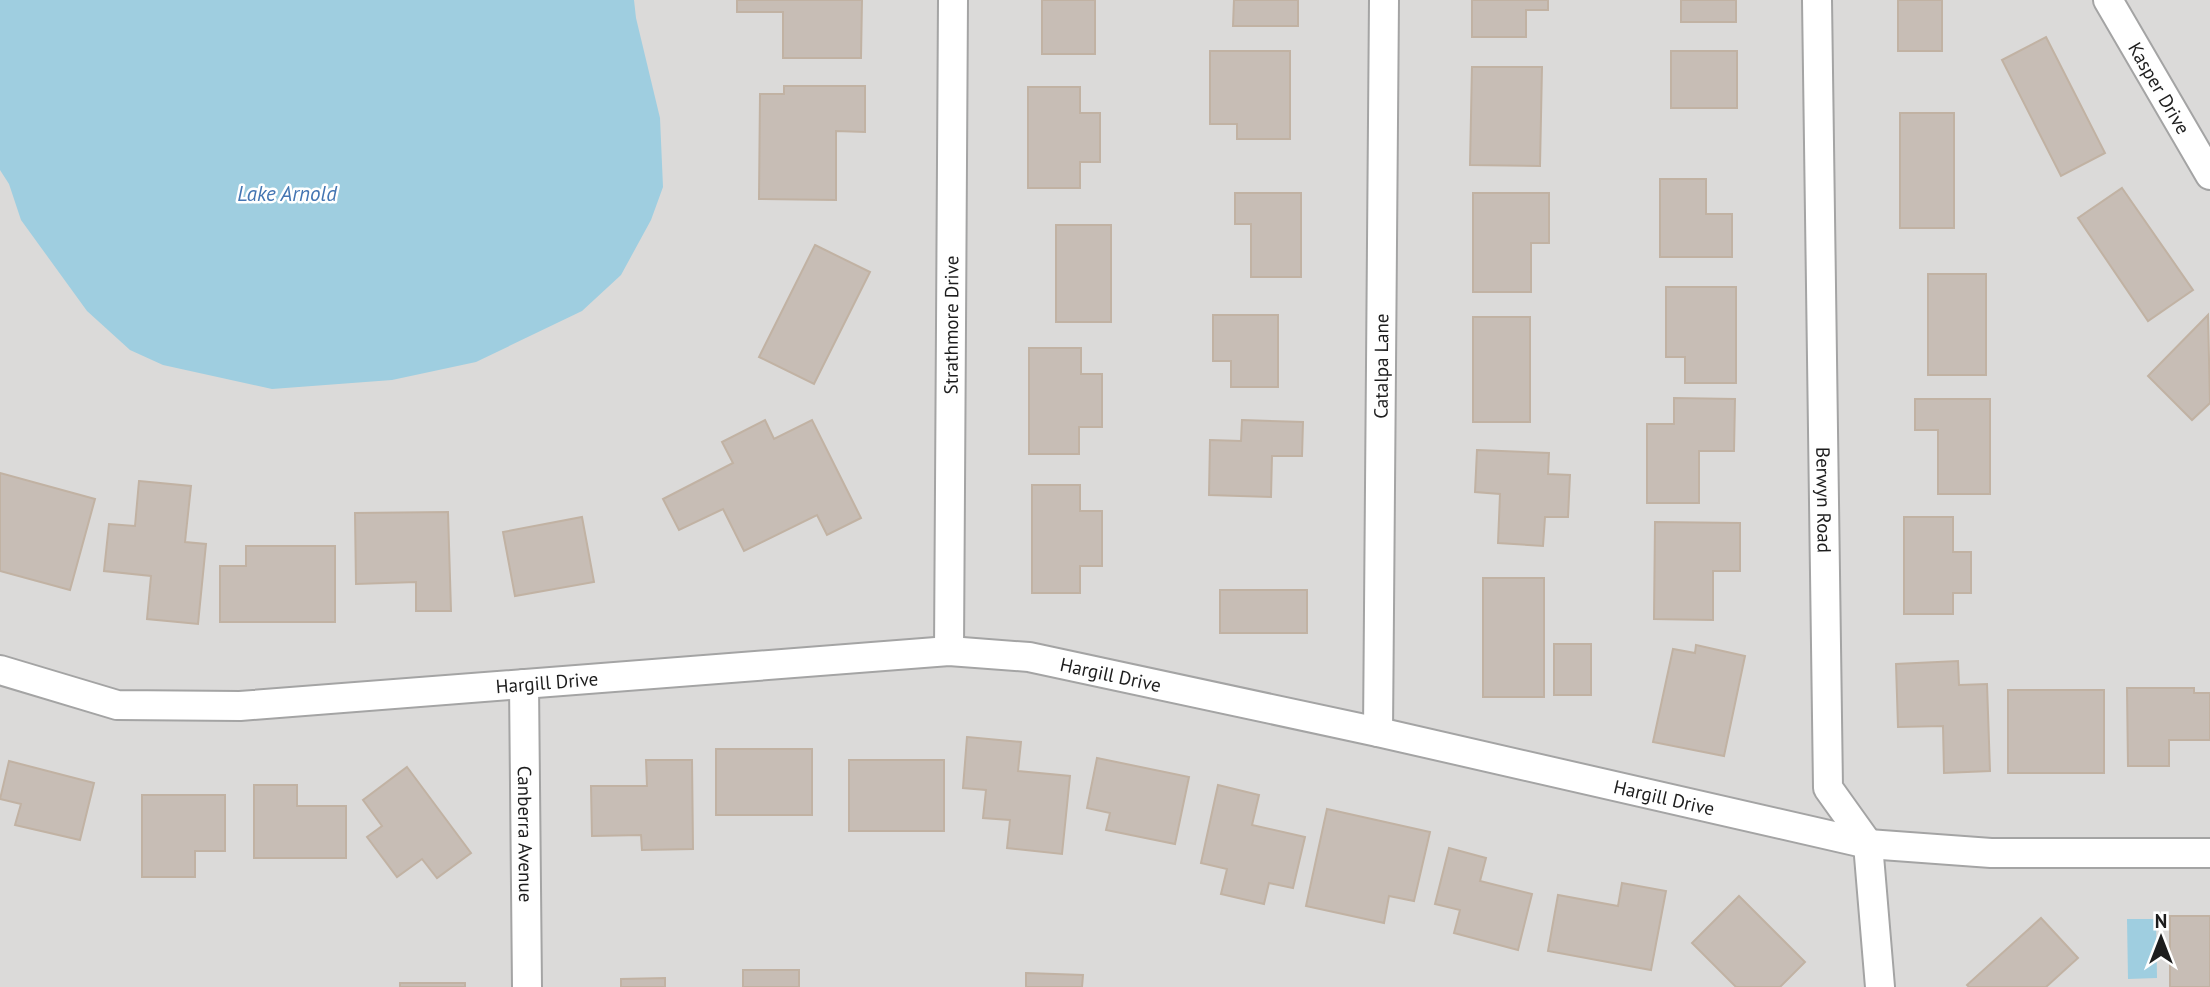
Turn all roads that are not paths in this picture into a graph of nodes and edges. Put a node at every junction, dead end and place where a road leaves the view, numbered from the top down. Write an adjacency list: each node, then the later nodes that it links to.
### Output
1 (953, 0): 6 (street, Strathmore Drive)
2 (1384, 0): 9 (street, Catalpa Lane)
3 (1817, 0): 10 (street, Berwyn Road)
4 (2108, 0): 5 (street, Kasper Drive)
5 (2210, 175)
6 (949, 651): 8 (street, Hargill Drive); 9 (street, Hargill Drive)
7 (0, 670): 8 (street, Hargill Drive)
8 (524, 684): 12 (street, Canberra Avenue)
9 (1378, 732): 10 (street, Hargill Drive)
10 (1868, 844): 11 (street, Hargill Drive); 13 (street)
11 (2210, 853)
12 (527, 987)
13 (1880, 987)

